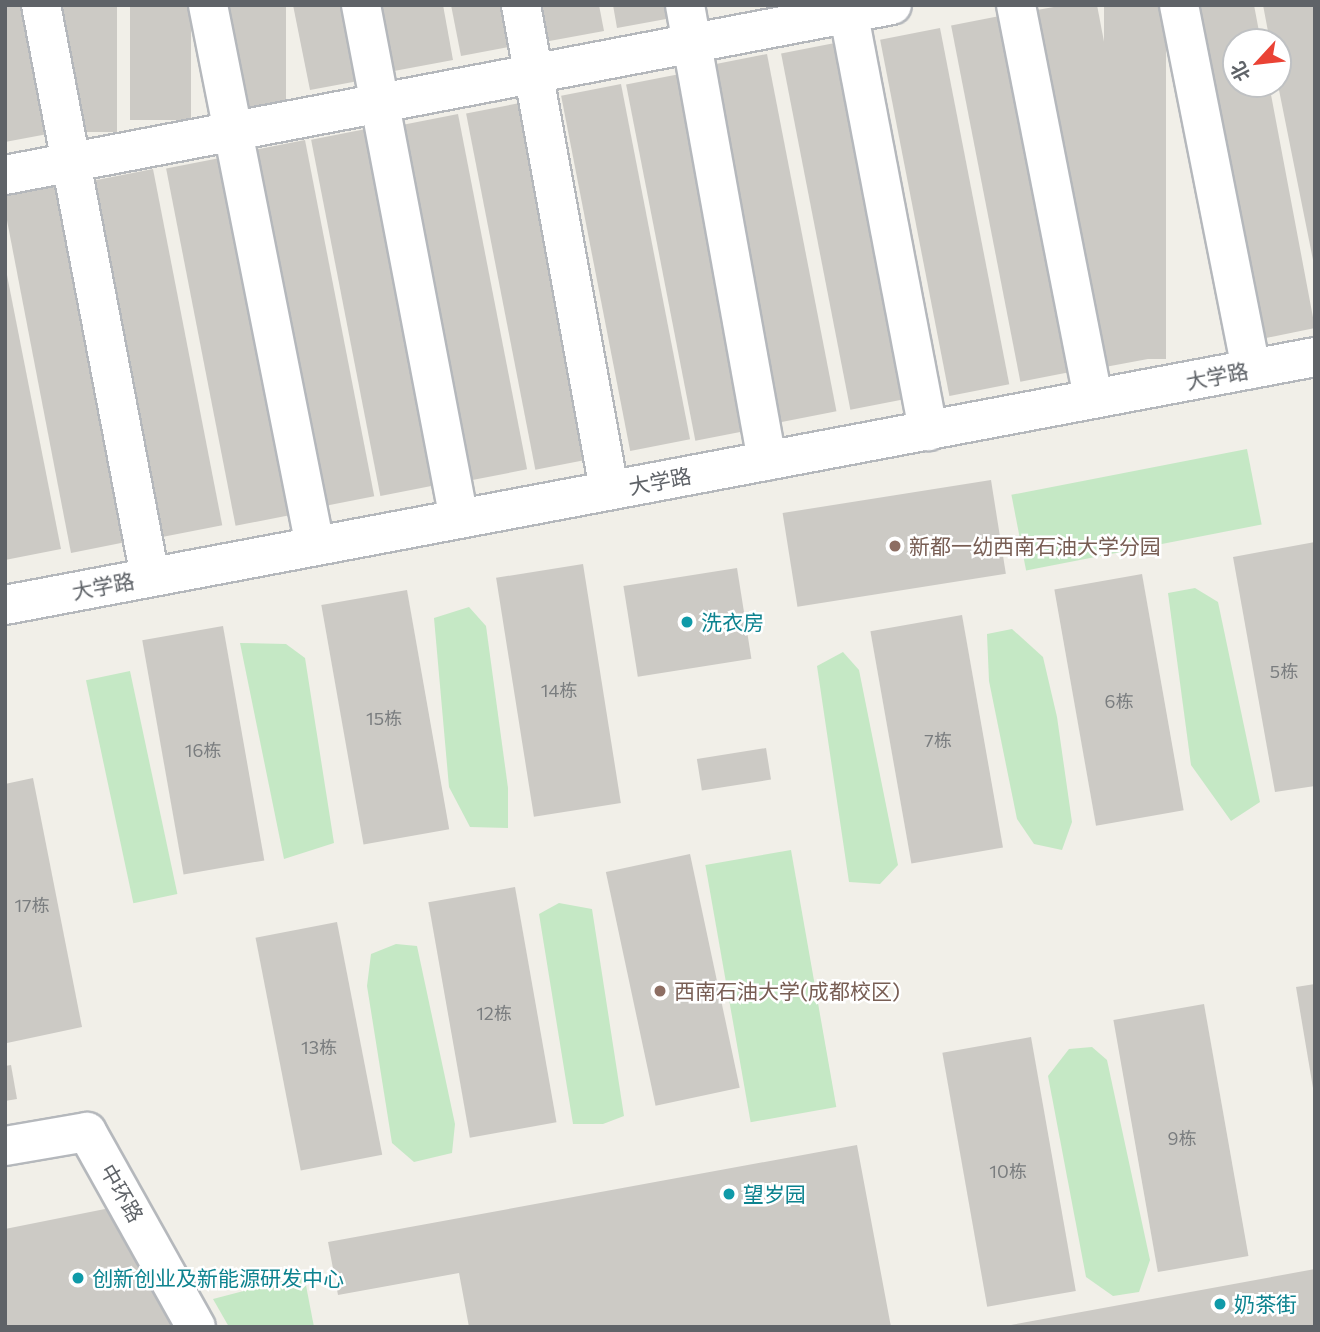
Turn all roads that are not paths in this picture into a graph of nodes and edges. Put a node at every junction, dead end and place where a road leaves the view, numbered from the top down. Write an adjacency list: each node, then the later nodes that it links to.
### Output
1 (41, 5): 14 (street)
2 (208, 5): 13 (street)
3 (361, 5): 12 (street)
4 (521, 5): 11 (street)
5 (685, 5): 10 (street)
6 (892, 5): 9 (street)
7 (1016, 5): 18 (street)
8 (1179, 5): 17 (street)
9 (848, 9): 10 (street); 19 (street)
10 (692, 43): 11 (street); 20 (street)
11 (534, 74): 12 (street); 21 (street)
12 (379, 103): 13 (street); 22 (street)
13 (233, 131): 14 (street); 23 (street)
14 (71, 162): 15 (street); 24 (street)
15 (5, 175)
16 (1315, 357): 17 (street, 大学路)
17 (1251, 369): 18 (street, 大学路)
18 (1093, 399): 19 (street, 大学路)
19 (928, 430): 20 (street, 大学路)
20 (767, 461): 21 (street, 大学路)
21 (609, 491): 22 (street, 大学路)
22 (459, 519): 23 (street, 大学路)
23 (315, 546): 24 (street, 大学路)
24 (150, 577): 25 (street, 大学路)
25 (5, 605)
26 (5, 1146): 27 (street, 中环路)
27 (196, 1327)

